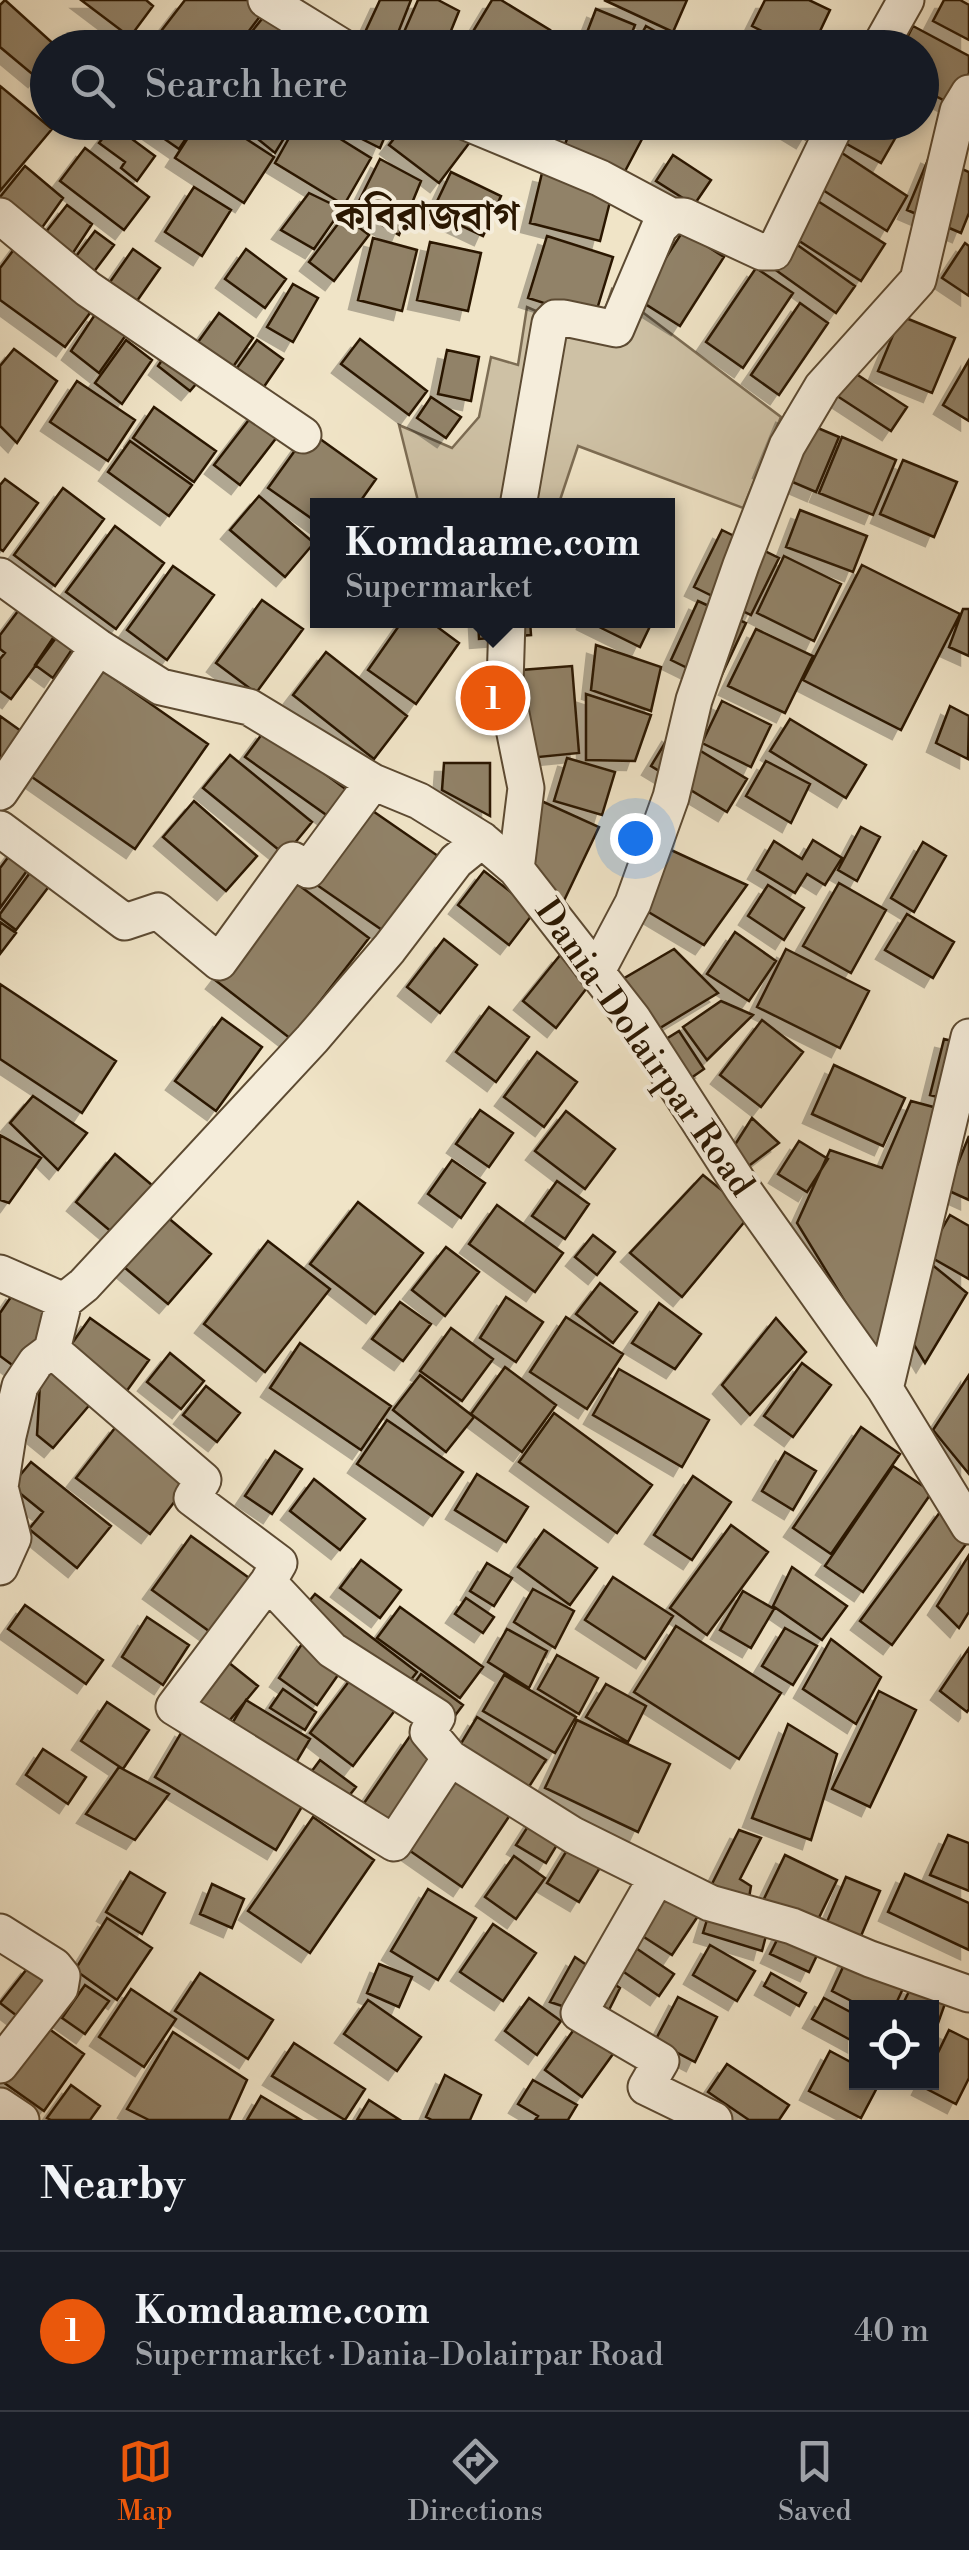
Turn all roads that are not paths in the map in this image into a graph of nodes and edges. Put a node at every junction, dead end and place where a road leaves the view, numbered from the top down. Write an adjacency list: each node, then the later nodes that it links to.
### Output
1 (266, 0): 3 (street)
2 (906, 0): 4 (street)
3 (315, 30)
4 (889, 30)
5 (969, 93): 20 (street)
6 (509, 140): 9 (street)
7 (828, 140): 9 (street)
8 (0, 216): 10 (street)
9 (671, 216): 11 (street)
10 (302, 435)
11 (519, 498)
12 (6, 594): 14 (street, Dania-Dolairpar Road)
13 (508, 628): 19 (street)
14 (98, 647): 15 (street, Dania-Dolairpar Road); 16 (street)
15 (373, 782): 17 (street); 18 (street, Dania-Dolairpar Road)
16 (0, 792)
17 (0, 829)
18 (482, 840): 19 (street, Dania-Dolairpar Road); 23 (street)
19 (516, 869): 20 (street, Dania-Dolairpar Road)
20 (597, 970): 25 (street, Dania-Dolairpar Road)
21 (969, 1037): 25 (street)
22 (0, 1273): 23 (street)
23 (64, 1301): 24 (street)
24 (52, 1350): 27 (street); 28 (street)
25 (885, 1389): 26 (street, Dania-Dolairpar Road)
26 (969, 1526)
27 (0, 1566)
28 (268, 1582): 29 (street); 29 (street)
29 (450, 1758): 30 (street)
30 (657, 1877): 32 (street); 35 (street)
31 (0, 1932): 33 (street)
32 (969, 1994)
33 (0, 2065)
34 (0, 2106): 36 (street)
35 (692, 2116)
36 (21, 2120)

